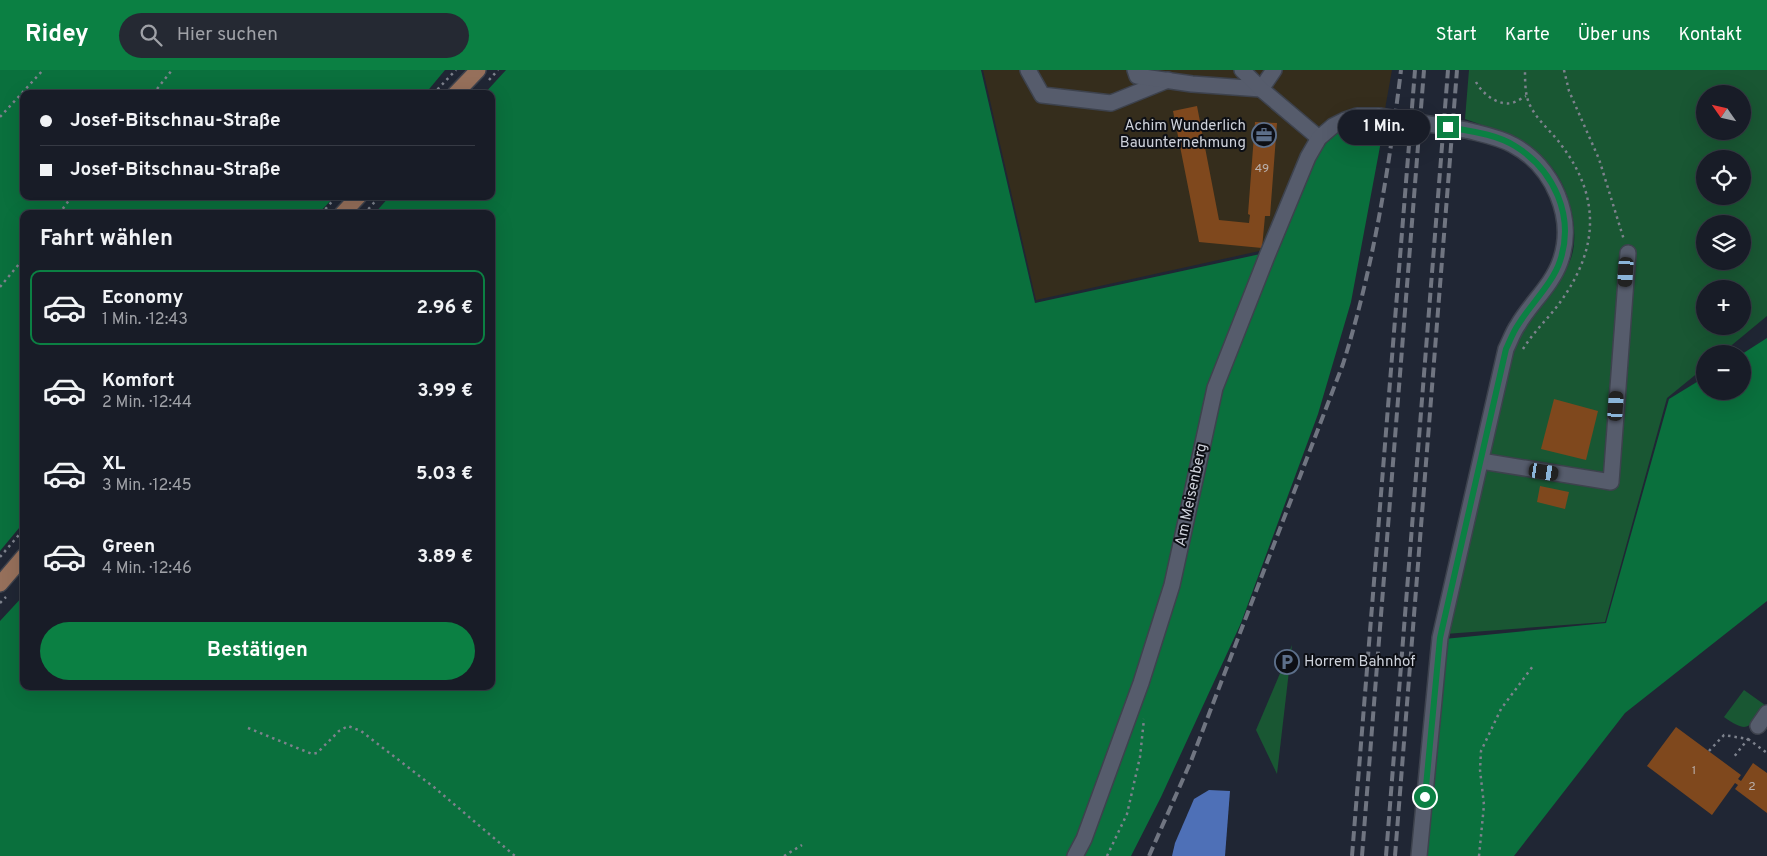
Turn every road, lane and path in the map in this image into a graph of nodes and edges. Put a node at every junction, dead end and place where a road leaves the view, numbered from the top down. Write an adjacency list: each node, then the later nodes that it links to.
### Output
1 (43, 70): 12 (path)
2 (172, 70): 13 (path)
3 (456, 70): 14 (path)
4 (478, 70): 15 (main road)
5 (1028, 70): 10 (street)
6 (1136, 70): 10 (street)
7 (1242, 70): 16 (street)
8 (1274, 70): 16 (street)
9 (1564, 70): 27 (path)
10 (1168, 80): 16 (street)
11 (1476, 82): 18 (path)
12 (25, 90)
13 (156, 90)
14 (437, 90)
15 (459, 90)
16 (1261, 90): 20 (street)
17 (20, 95): 19 (path)
18 (1526, 96)
19 (0, 117)
20 (1319, 138): 30 (street, bridge); 45 (street, Am Meisenberg)
21 (333, 200): 24 (path)
22 (355, 200): 25 (main road)
23 (376, 200): 26 (path)
24 (325, 210)
25 (346, 210)
26 (368, 210)
27 (1628, 253): 30 (street)
28 (20, 263): 29 (path)
29 (0, 287)
30 (1481, 461): 47 (street)
31 (20, 534): 32 (path)
32 (0, 557)
33 (20, 561): 34 (main road)
34 (0, 584)
35 (1533, 666): 48 (path)
36 (1145, 712): 46 (path)
37 (1767, 713): 38 (street)
38 (1758, 726)
39 (248, 728): 43 (path)
40 (1709, 751): 41 (path)
41 (1733, 758)
42 (802, 845): 44 (path)
43 (515, 856)
44 (784, 856)
45 (1075, 856)
46 (1107, 856)
47 (1419, 856)
48 (1479, 856)

